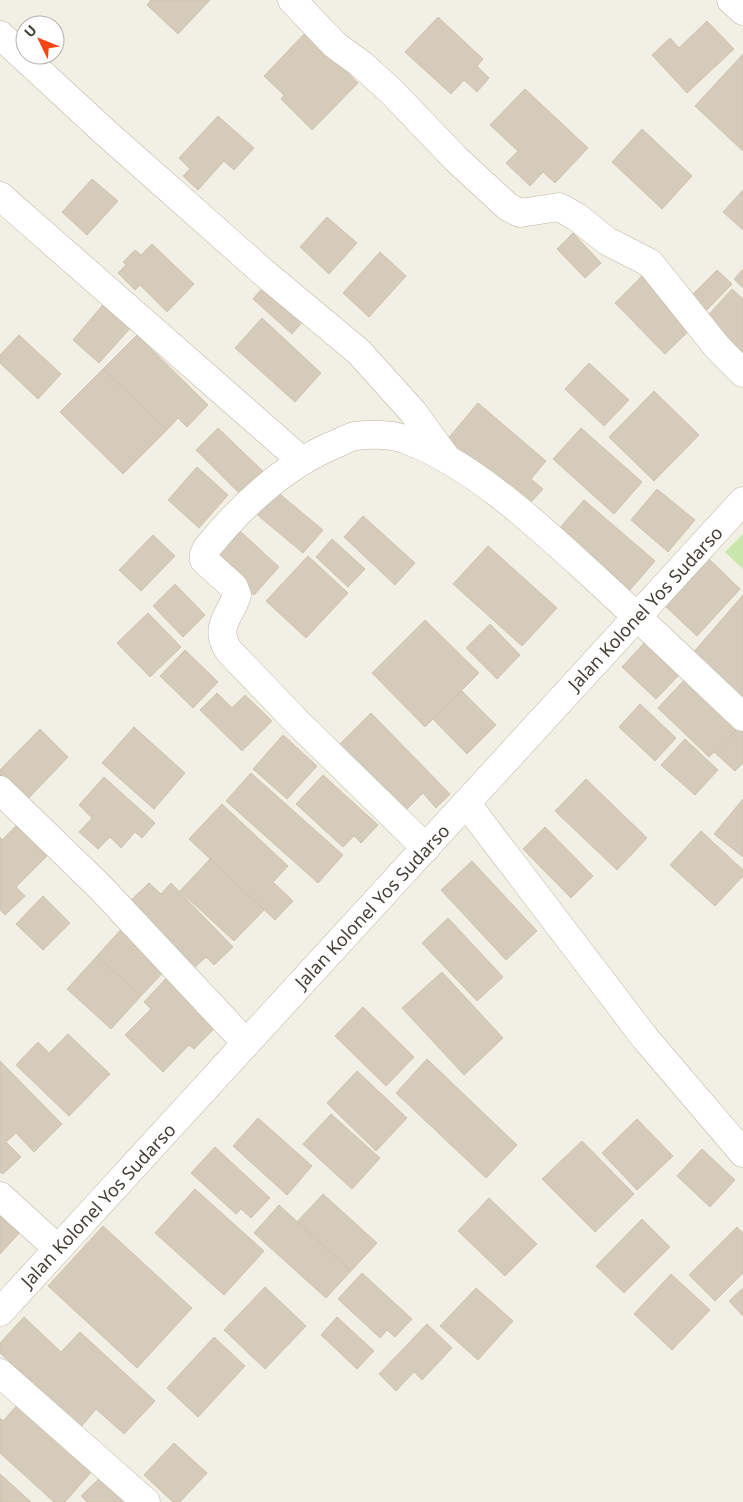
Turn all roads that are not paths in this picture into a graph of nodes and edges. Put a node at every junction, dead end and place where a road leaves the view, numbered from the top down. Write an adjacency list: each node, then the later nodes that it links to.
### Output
1 (292, 0): 6 (street)
2 (731, 0): 3 (street)
3 (743, 11)
4 (0, 35): 7 (street)
5 (0, 196): 8 (street)
6 (743, 373)
7 (446, 458): 8 (street); 10 (street)
8 (302, 461): 14 (street)
9 (743, 501): 10 (street, Jalan Kolonel Yos Sudarso)
10 (638, 616): 11 (street); 13 (street, Jalan Kolonel Yos Sudarso)
11 (743, 717)
12 (0, 790): 15 (street)
13 (466, 803): 14 (street, Jalan Kolonel Yos Sudarso); 16 (street)
14 (426, 848): 15 (street, Jalan Kolonel Yos Sudarso)
15 (246, 1044): 18 (street, Jalan Kolonel Yos Sudarso)
16 (743, 1154)
17 (0, 1196): 18 (street)
18 (58, 1249): 19 (street, Jalan Kolonel Yos Sudarso)
19 (0, 1312)
20 (0, 1373): 21 (street)
21 (146, 1502)

